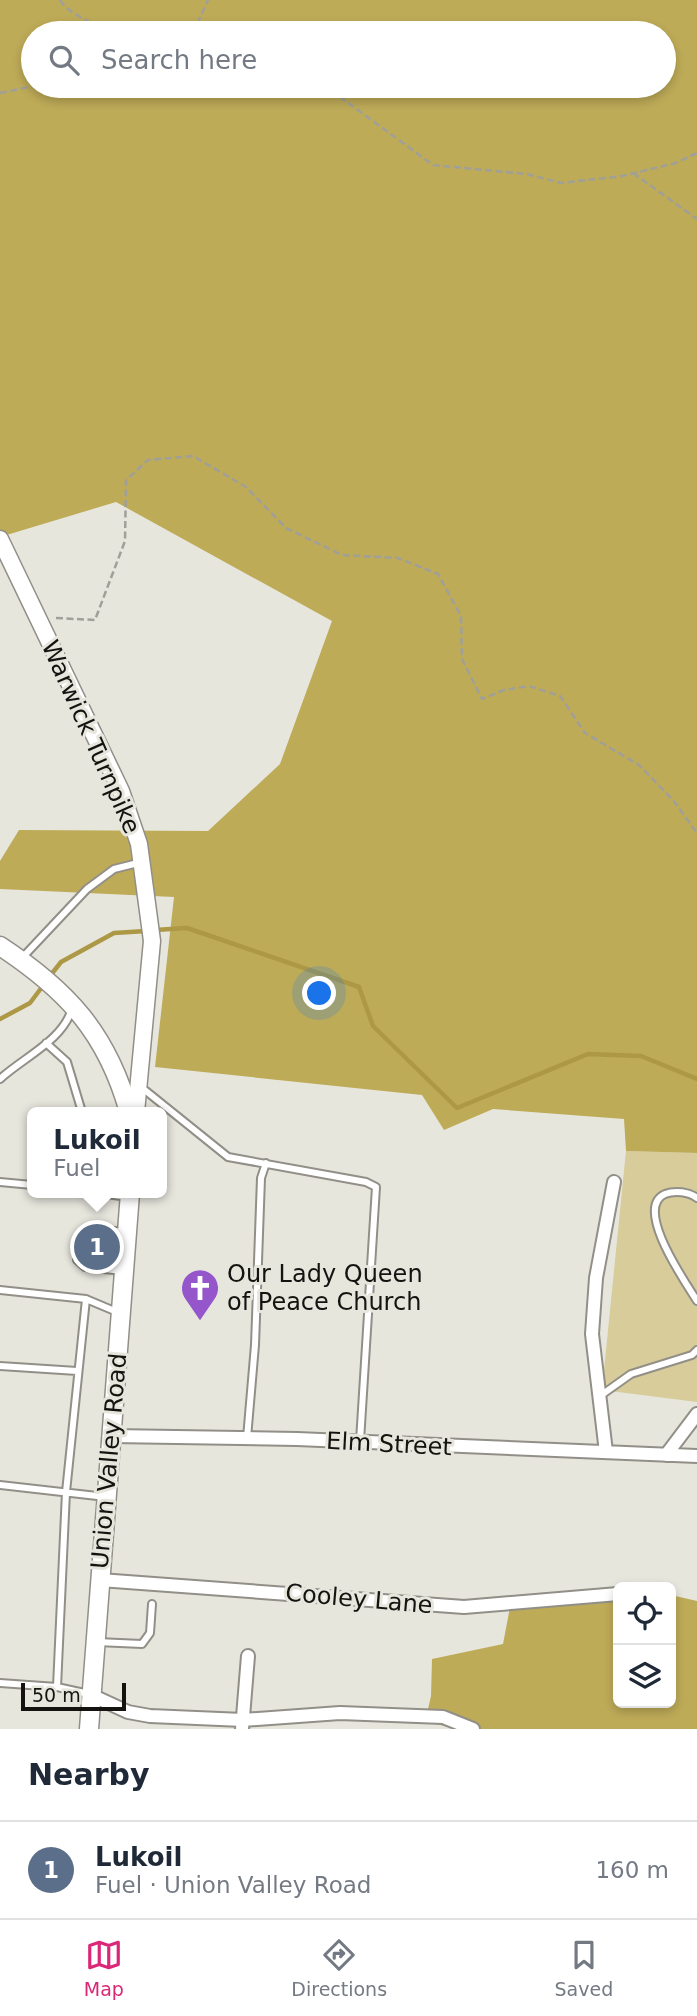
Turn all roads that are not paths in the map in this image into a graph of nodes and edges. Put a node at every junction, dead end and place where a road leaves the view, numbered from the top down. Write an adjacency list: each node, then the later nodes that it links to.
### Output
1 (0, 539): 2 (street, Warwick Turnpike)
2 (143, 862): 4 (lane); 8 (street, Warwick Turnpike)
3 (0, 946): 4 (main road)
4 (21, 960): 5 (main road)
5 (74, 1004): 6 (lane); 10 (main road)
6 (46, 1044): 7 (lane); 9 (lane)
7 (0, 1079)
8 (138, 1085): 11 (street, Warwick Turnpike); 12 (lane)
9 (80, 1107)
10 (127, 1107)
11 (136, 1107)
12 (166, 1107)
13 (167, 1108): 14 (lane)
14 (267, 1163): 32 (lane); 33 (lane)
15 (0, 1182): 17 (lane)
16 (614, 1182): 29 (street)
17 (27, 1185)
18 (130, 1198): 20 (main road, Union Valley Road)
19 (697, 1198): 24 (lane)
20 (128, 1232): 21 (main road, Union Valley Road); 21 (lane)
21 (125, 1271): 25 (main road, Union Valley Road)
22 (0, 1290): 23 (lane)
23 (86, 1299): 25 (lane); 28 (lane)
24 (697, 1301)
25 (121, 1314): 31 (main road, Union Valley Road)
26 (697, 1350): 29 (lane)
27 (0, 1366): 28 (lane)
28 (77, 1371): 38 (lane)
29 (600, 1396): 34 (street)
30 (697, 1415): 35 (street)
31 (112, 1436): 32 (street, Elm Street); 39 (main road, Union Valley Road)
32 (247, 1438): 33 (street, Elm Street)
33 (360, 1443): 34 (street, Elm Street)
34 (606, 1452): 35 (street, Elm Street)
35 (666, 1455): 36 (street, Elm Street)
36 (697, 1456)
37 (0, 1485): 38 (lane)
38 (66, 1492): 39 (lane); 46 (lane)
39 (107, 1497): 40 (main road, Union Valley Road)
40 (100, 1580): 41 (street, Cooley Lane); 43 (main road, Union Valley Road)
41 (613, 1594)
42 (152, 1604): 43 (lane)
43 (95, 1642): 47 (main road, Union Valley Road)
44 (248, 1656): 49 (street)
45 (0, 1683): 46 (lane)
46 (57, 1687): 47 (lane)
47 (91, 1695): 48 (street); 50 (main road, Union Valley Road)
48 (185, 1723): 49 (street)
49 (242, 1725): 51 (street)
50 (89, 1729)
51 (473, 1729)

